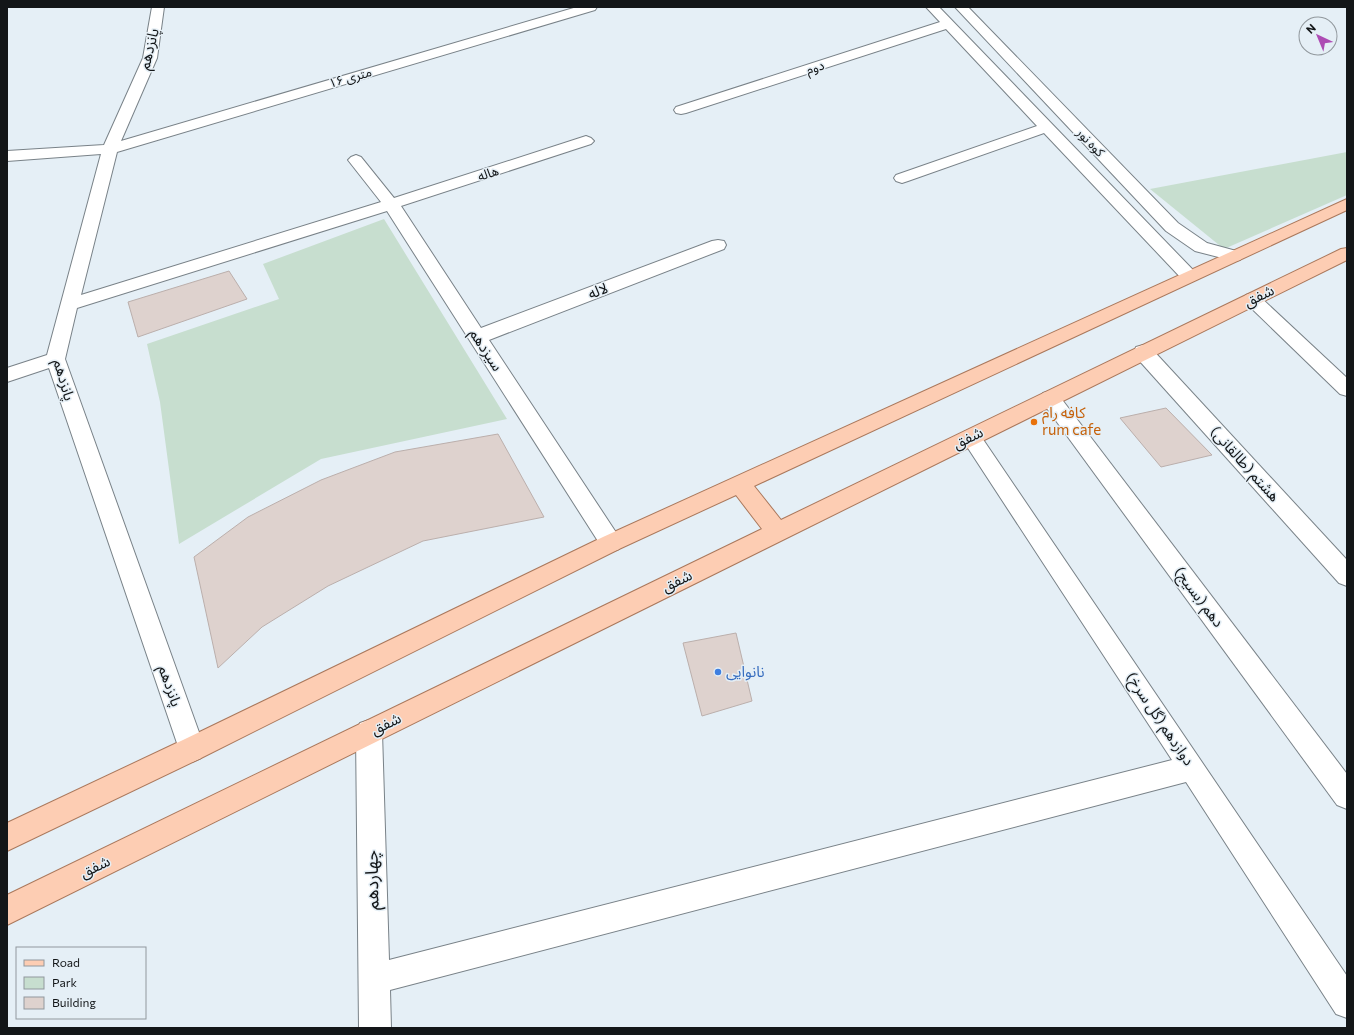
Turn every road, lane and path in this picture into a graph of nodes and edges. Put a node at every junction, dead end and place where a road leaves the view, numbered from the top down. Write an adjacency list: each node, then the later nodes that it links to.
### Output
1 (158, 7): 9 (street, پانزدهم)
2 (591, 7): 9 (street, ۱۶ متری)
3 (932, 7): 5 (street, کوه نور)
4 (961, 7): 15 (street, کوه نور)
5 (948, 24): 6 (street, دوم); 7 (street, کوه نور)
6 (681, 110)
7 (1047, 127): 12 (street); 17 (street, کوه نور)
8 (586, 141): 13 (street, هاله)
9 (110, 149): 10 (street, ۱۶ متری); 22 (street, پانزدهم)
10 (7, 156)
11 (356, 160): 13 (street, سیزدهم)
12 (902, 178)
13 (391, 204): 22 (street, هاله); 23 (street, سیزدهم)
14 (1347, 204): 19 (main road)
15 (1191, 240): 17 (street); 19 (street, کوه نور)
16 (718, 244): 23 (street, لاله)
17 (1166, 252): 20 (street, کوه نور)
18 (1347, 253): 21 (main road, شفق)
19 (1234, 256): 20 (main road)
20 (1189, 276): 30 (main road)
21 (1252, 299): 24 (main road, شفق); 27 (street)
22 (68, 305): 25 (street, پانزدهم)
23 (477, 338): 32 (street, سیزدهم)
24 (1143, 352): 28 (main road, شفق); 33 (street, هشتم (طالقانی))
25 (55, 359): 26 (street); 35 (street, پانزدهم)
26 (7, 375)
27 (1347, 389)
28 (1050, 398): 29 (main road, شفق); 37 (street, دهم (بسیج))
29 (970, 437): 31 (main road, شفق); 36 (street, دوازدهم (گل سرخ))
30 (740, 484): 31 (main road); 32 (main road)
31 (777, 532): 34 (main road, شفق)
32 (611, 543): 35 (main road)
33 (1347, 576)
34 (369, 732): 39 (main road, شفق); 40 (street, چهاردهم)
35 (192, 749): 38 (main road)
36 (1192, 768): 40 (street); 41 (street, دوازدهم (گل سرخ))
37 (1347, 796)
38 (7, 837)
39 (7, 910)
40 (374, 979): 42 (street, چهاردهم)
41 (1347, 1003)
42 (375, 1028)

